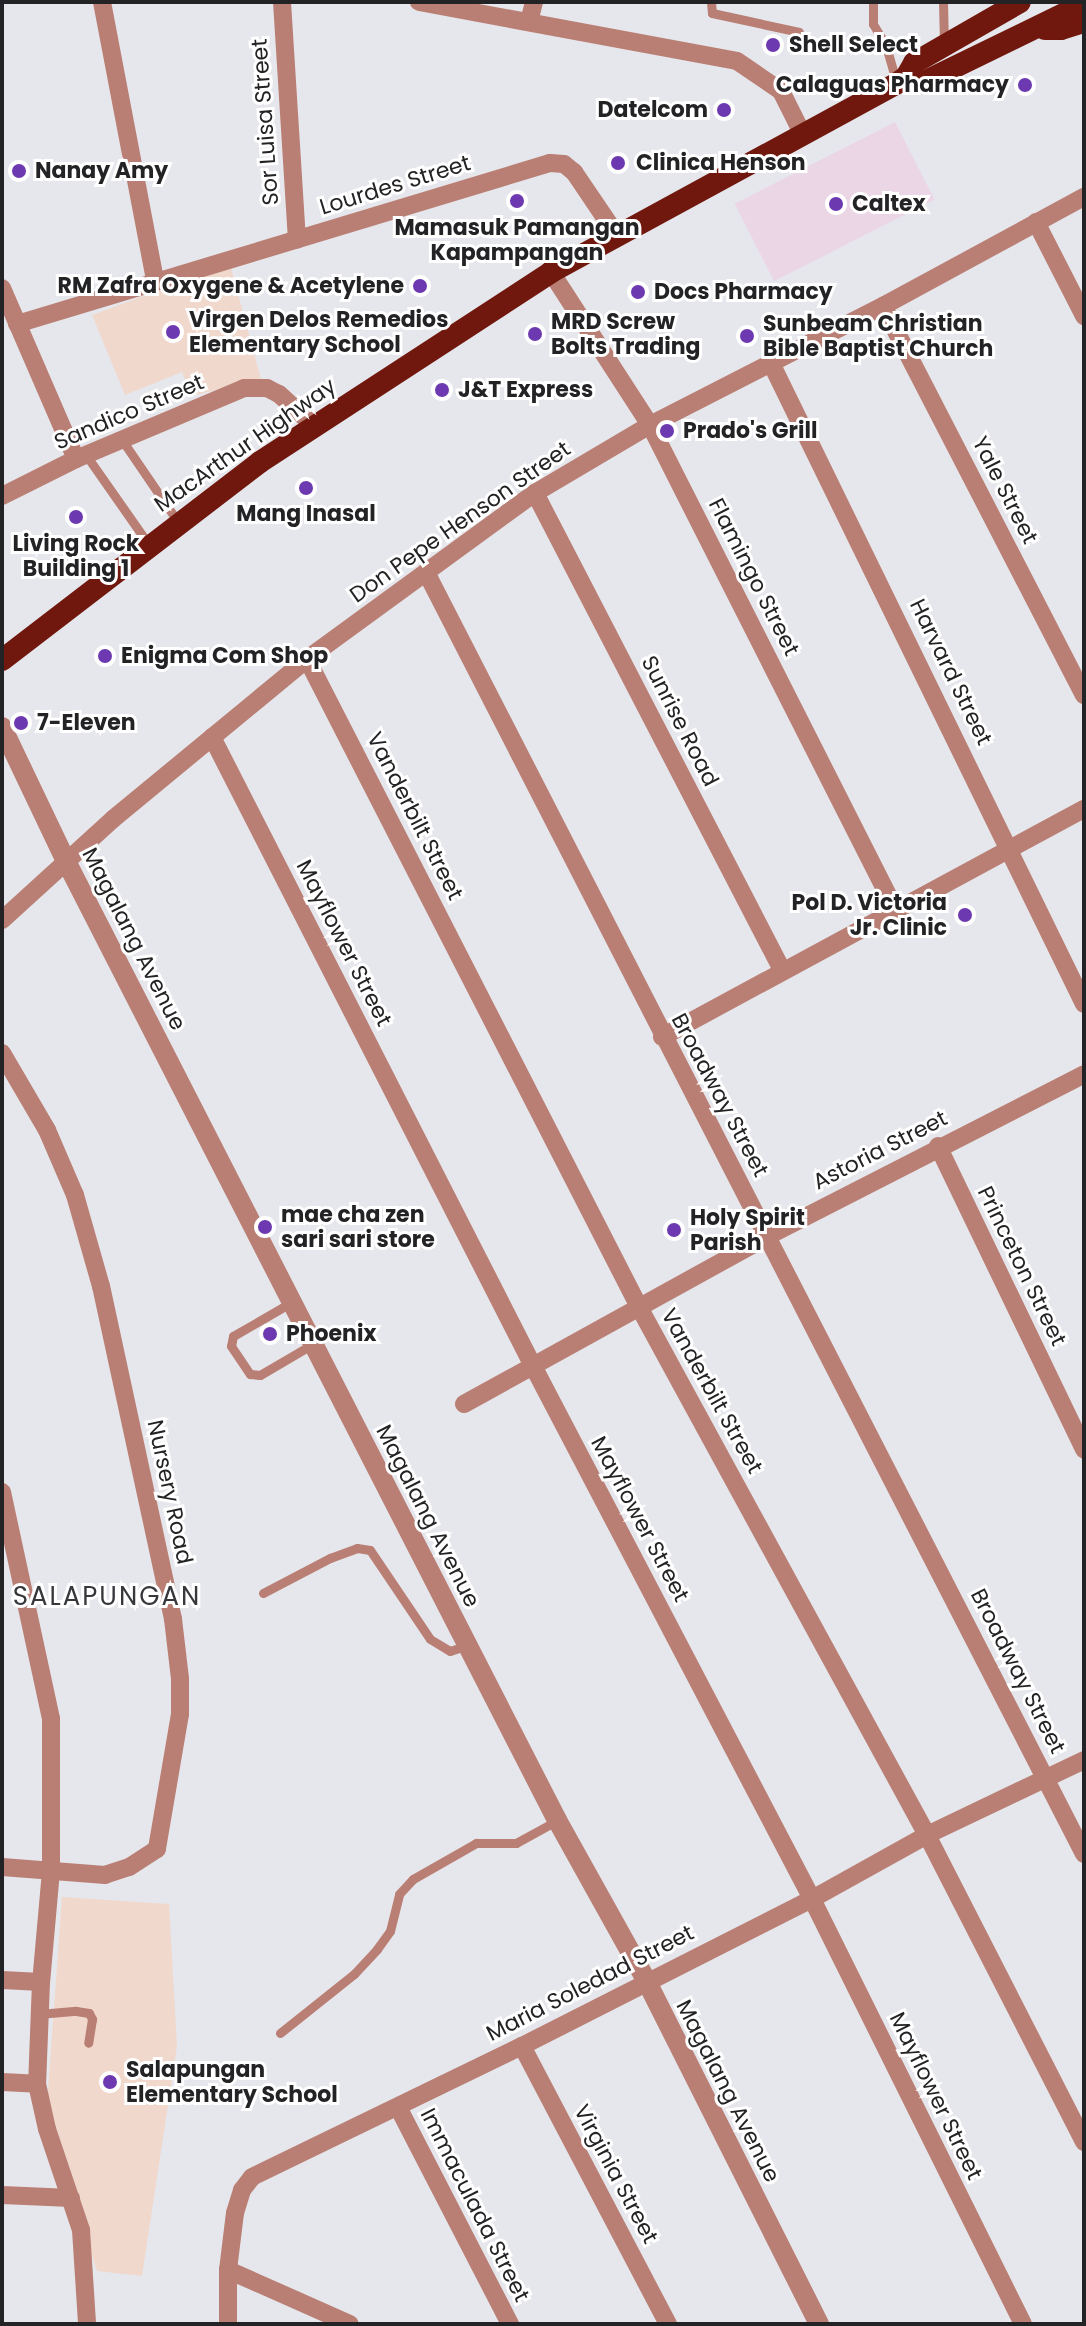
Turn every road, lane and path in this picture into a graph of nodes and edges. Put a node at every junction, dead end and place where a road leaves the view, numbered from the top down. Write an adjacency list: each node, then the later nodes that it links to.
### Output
1 (102, 2): 23 (street)
2 (282, 2): 21 (street, Sor Luisa Street)
3 (419, 2): 11 (street)
4 (534, 2): 11 (street)
5 (711, 2): 14 (lane)
6 (873, 2): 16 (lane)
7 (943, 2): 15 (lane)
8 (1020, 2): 10 (highway, MacArthur Highway)
9 (1084, 4): 13 (highway, MacArthur Highway)
10 (1001, 10): 15 (highway, MacArthur Highway)
11 (529, 22): 17 (street)
12 (1084, 22): 13 (highway)
13 (1036, 28): 16 (highway, MacArthur Highway)
14 (799, 32)
15 (944, 46): 16 (highway, MacArthur Highway)
16 (901, 80): 17 (highway, MacArthur Highway)
17 (802, 133): 20 (highway, MacArthur Highway)
18 (1084, 197): 19 (street, Don Pepe Henson Street)
19 (1036, 222): 25 (street, Don Pepe Henson Street); 26 (street)
20 (616, 234): 21 (street, Lourdes Street); 22 (highway, MacArthur Highway)
21 (297, 240): 23 (street, Lourdes Street)
22 (551, 272): 29 (street, Flamingo Street); 30 (highway, MacArthur Highway)
23 (155, 281): 27 (street, Lourdes Street)
24 (2, 288): 27 (street)
25 (883, 306): 28 (street, Don Pepe Henson Street); 40 (street, Yale Street)
26 (1084, 316)
27 (17, 324): 32 (street)
28 (771, 363): 29 (street, Don Pepe Henson Street); 44 (street, Harvard Street)
29 (650, 425): 33 (street, Don Pepe Henson Street); 46 (street, Flamingo Street)
30 (314, 426): 31 (street, Sandico Street); 35 (highway, MacArthur Highway)
31 (122, 440): 32 (street, Sandico Street); 35 (lane)
32 (81, 457): 34 (street, Sandico Street); 36 (lane)
33 (535, 493): 37 (street, Don Pepe Henson Street); 48 (street, Sunrise Road)
34 (2, 496)
35 (178, 522): 36 (highway, MacArthur Highway)
36 (149, 545): 39 (highway, MacArthur Highway)
37 (426, 572): 38 (street, Don Pepe Henson Street); 50 (street, Broadway Street)
38 (307, 659): 42 (street, Don Pepe Henson Street); 56 (street, Vanderbilt Street)
39 (2, 660)
40 (1084, 695)
41 (2, 727): 45 (street, Magalang Avenue)
42 (212, 737): 45 (street, Don Pepe Henson Street); 58 (street, Mayflower Street)
43 (1084, 809): 44 (street)
44 (1012, 851): 46 (street); 49 (street, Harvard Street)
45 (66, 861): 47 (street, Don Pepe Henson Street); 55 (street, Magalang Avenue)
46 (897, 913): 48 (street)
47 (2, 920)
48 (782, 970): 50 (street)
49 (1084, 1004)
50 (662, 1037): 54 (street, Broadway Street)
51 (2, 1053): 70 (street, Nursery Road)
52 (1084, 1074): 53 (street, Astoria Street)
53 (938, 1146): 54 (street, Astoria Street); 60 (street, Princeton Street)
54 (768, 1236): 56 (street, Astoria Street); 65 (street, Broadway Street)
55 (292, 1302): 57 (street, Magalang Avenue); 57 (lane)
56 (639, 1307): 58 (street, Astoria Street); 67 (street, Vanderbilt Street)
57 (313, 1344): 63 (street, Magalang Avenue)
58 (532, 1364): 59 (street, Astoria Street); 71 (street, Mayflower Street)
59 (464, 1404)
60 (1084, 1450)
61 (2, 1492): 70 (street)
62 (263, 1593): 63 (lane)
63 (467, 1645): 66 (street, Magalang Avenue)
64 (1084, 1760): 65 (street, Maria Soledad Street)
65 (1046, 1778): 67 (street, Maria Soledad Street); 68 (street, Broadway Street)
66 (557, 1820): 73 (street, Magalang Avenue); 76 (lane)
67 (927, 1835): 71 (street, Maria Soledad Street); 82 (street, Vanderbilt Street)
68 (1084, 1854)
69 (2, 1867): 70 (street)
70 (51, 1871): 74 (street)
71 (812, 1899): 73 (street, Maria Soledad Street); 92 (street, Mayflower Street)
72 (2, 1980): 74 (street)
73 (646, 1980): 78 (street, Maria Soledad Street); 86 (street, Magalang Avenue)
74 (41, 1982): 75 (street)
75 (39, 2014): 77 (lane); 80 (street)
76 (280, 2033)
77 (88, 2043)
78 (522, 2046): 81 (street, Maria Soledad Street); 91 (street, Virginia Street)
79 (2, 2082): 80 (street)
80 (37, 2084): 84 (street)
81 (398, 2107): 85 (street, Maria Soledad Street); 90 (street, Immaculada Street)
82 (1084, 2142)
83 (2, 2195): 84 (street)
84 (71, 2198): 87 (street)
85 (228, 2270): 88 (street, Maria Soledad Street); 89 (street)
86 (814, 2322)
87 (87, 2324)
88 (228, 2324)
89 (350, 2324)
90 (510, 2324)
91 (668, 2324)
92 (1023, 2324)

